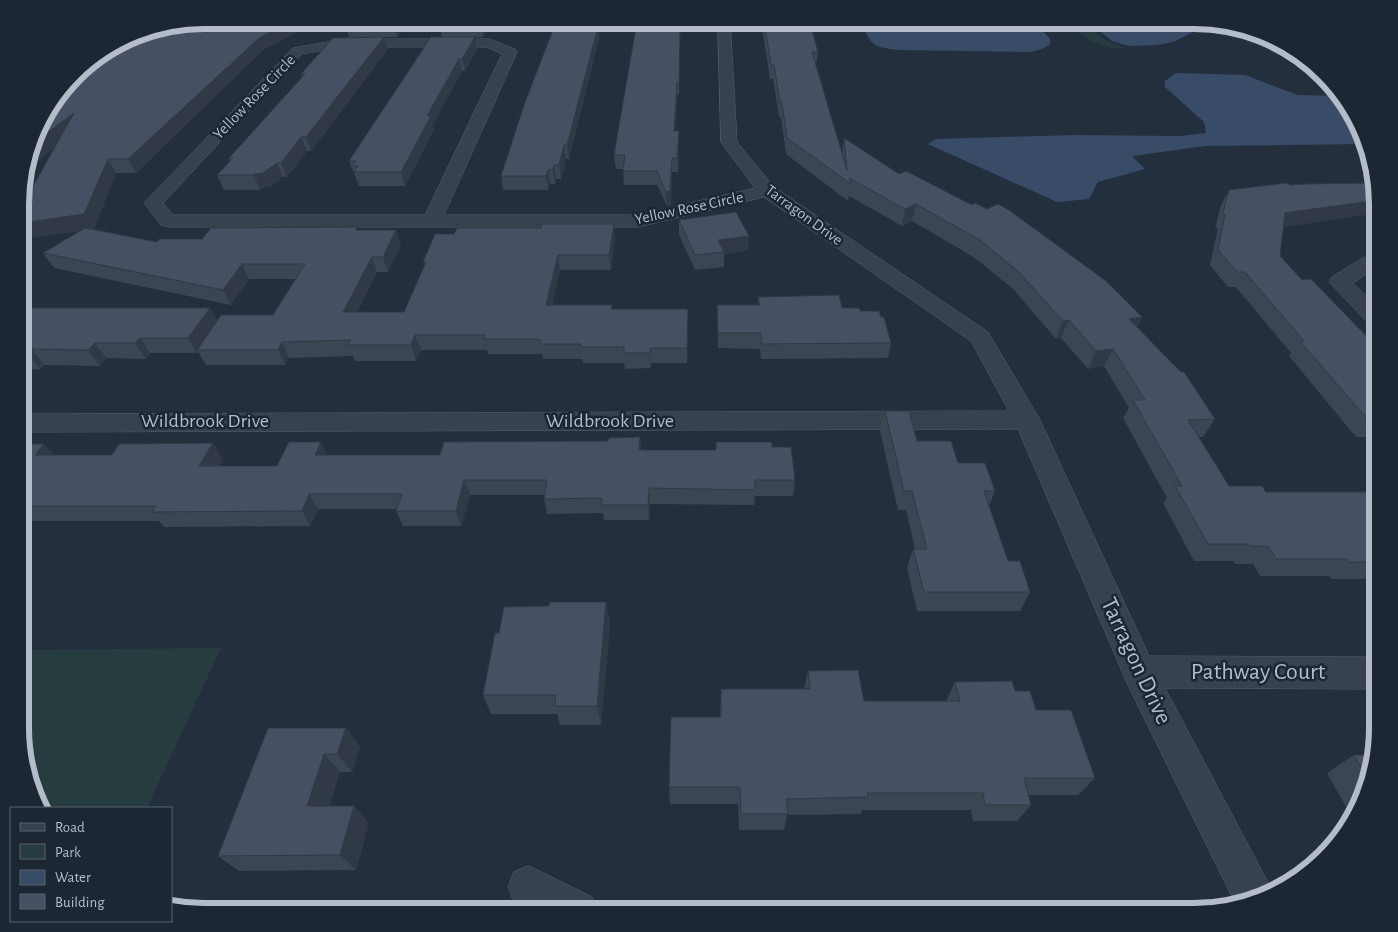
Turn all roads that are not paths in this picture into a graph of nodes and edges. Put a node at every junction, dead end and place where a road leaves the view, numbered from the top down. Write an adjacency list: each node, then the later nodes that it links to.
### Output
1 (724, 29): 2 (street, Tarragon Drive)
2 (767, 191): 3 (street, Yellow Rose Circle); 6 (street, Tarragon Drive)
3 (432, 221): 3 (street, Yellow Rose Circle)
4 (1369, 263): 5 (street)
5 (1369, 311)
6 (1027, 420): 7 (street, Wildbrook Drive); 8 (street, Tarragon Drive)
7 (29, 423)
8 (1139, 672): 9 (street, Pathway Court); 11 (street, Tarragon Drive)
9 (1369, 673)
10 (529, 887): 12 (street)
11 (1252, 893)
12 (560, 903)

